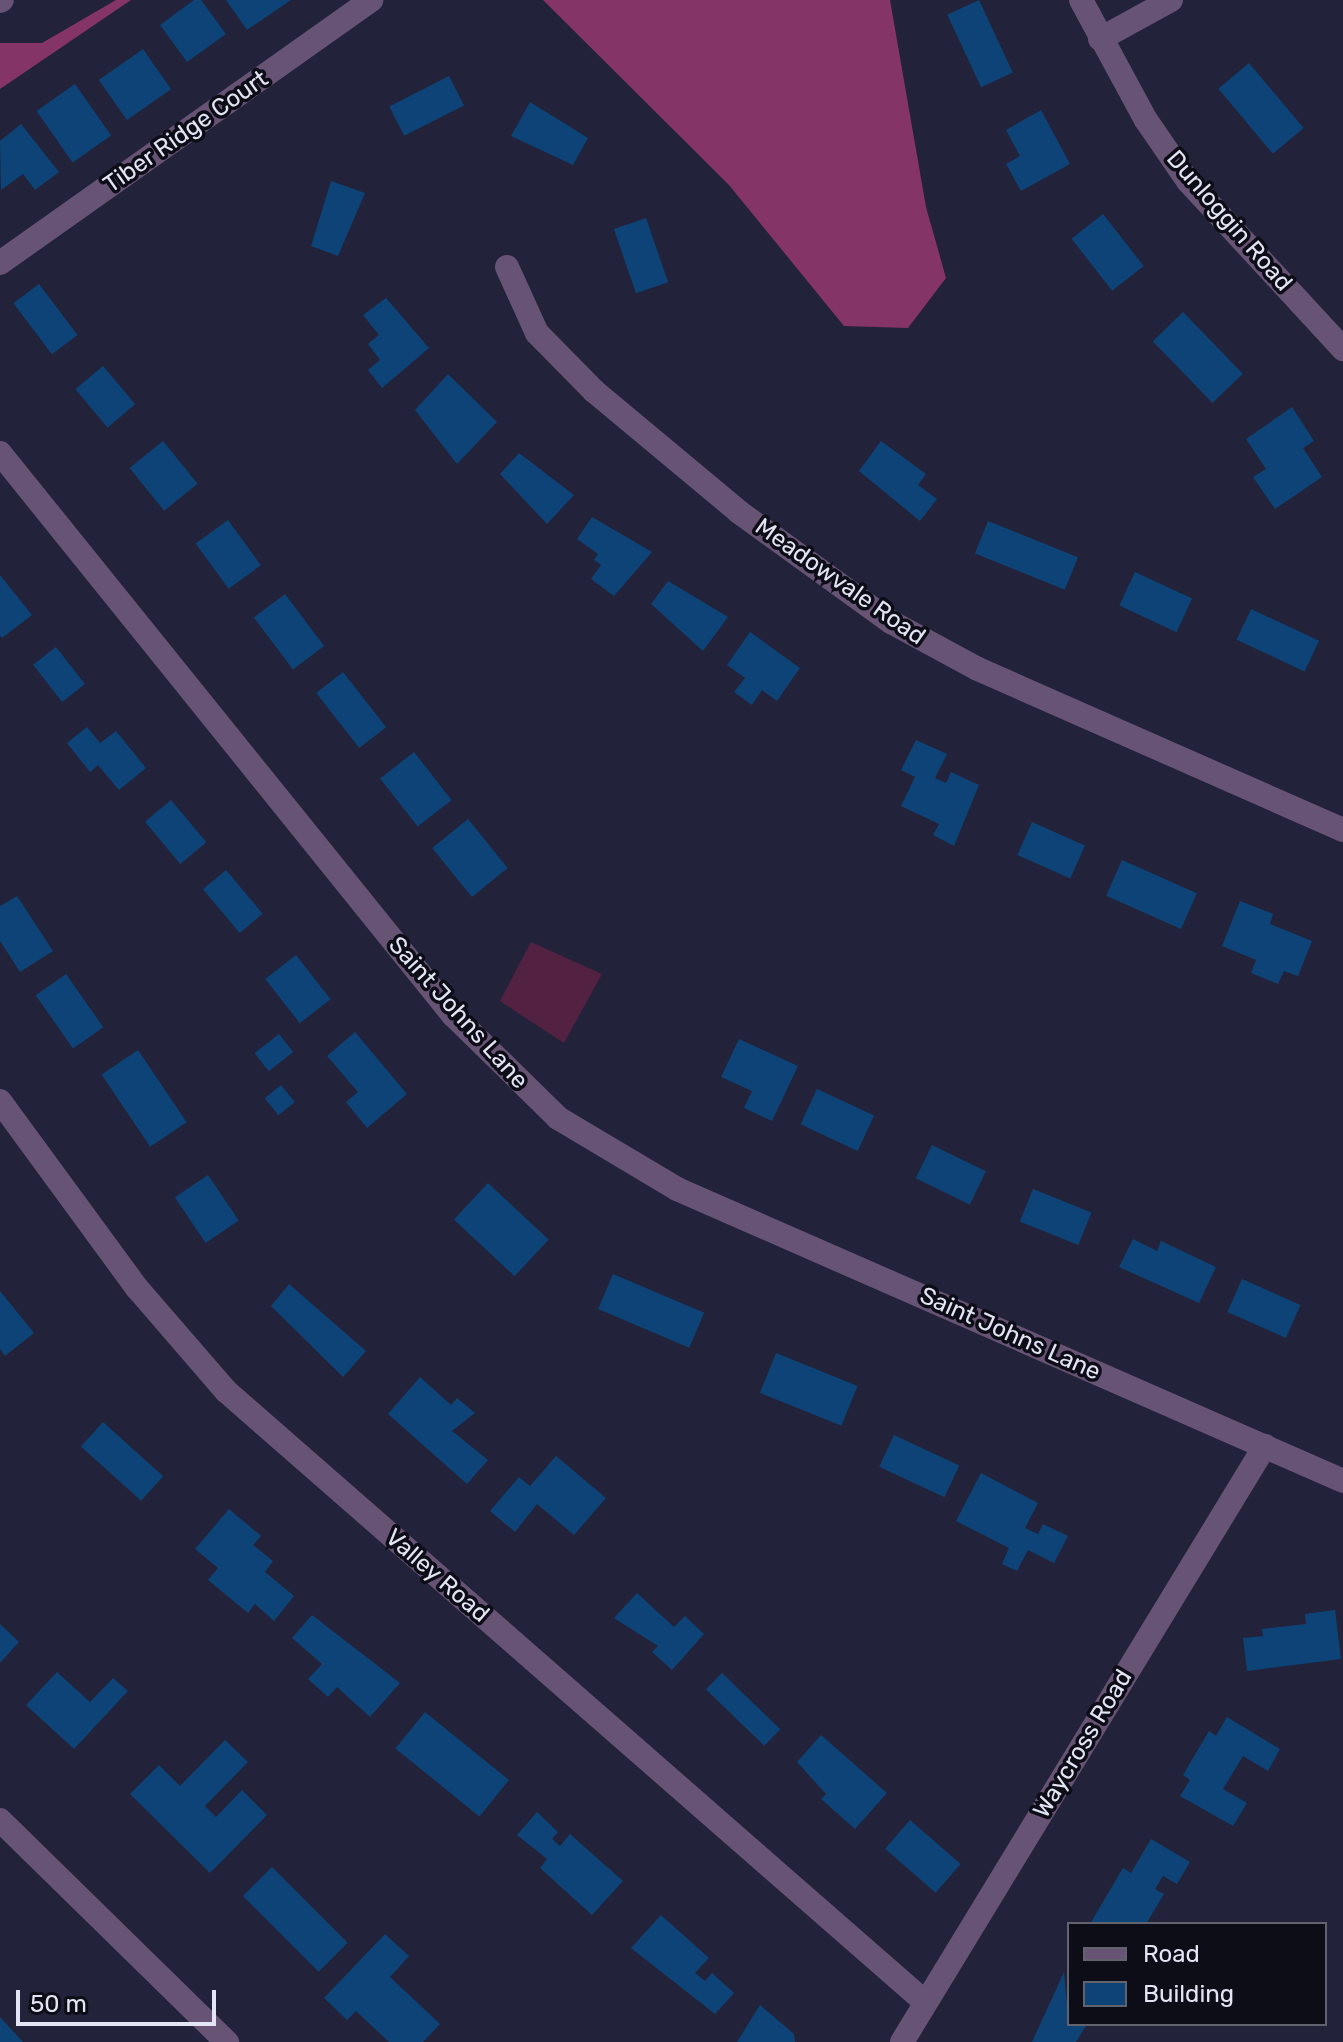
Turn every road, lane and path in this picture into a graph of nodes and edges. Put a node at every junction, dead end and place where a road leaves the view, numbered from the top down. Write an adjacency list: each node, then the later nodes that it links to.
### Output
1 (371, 0): 5 (street, Tiber Ridge Court)
2 (1081, 0): 4 (street, Dunloggin Road)
3 (1171, 0): 4 (street)
4 (1100, 39): 7 (street, Dunloggin Road)
5 (0, 263)
6 (507, 267): 9 (street, Meadowvale Road)
7 (1343, 349)
8 (0, 453): 11 (street, Saint Johns Lane)
9 (1343, 830)
10 (0, 1101): 14 (street, Valley Road)
11 (1265, 1446): 12 (street, Saint Johns Lane); 14 (street, Waycross Road)
12 (1343, 1481)
13 (0, 1820): 15 (street)
14 (925, 2002): 16 (street, Waycross Road)
15 (227, 2042)
16 (902, 2042)

